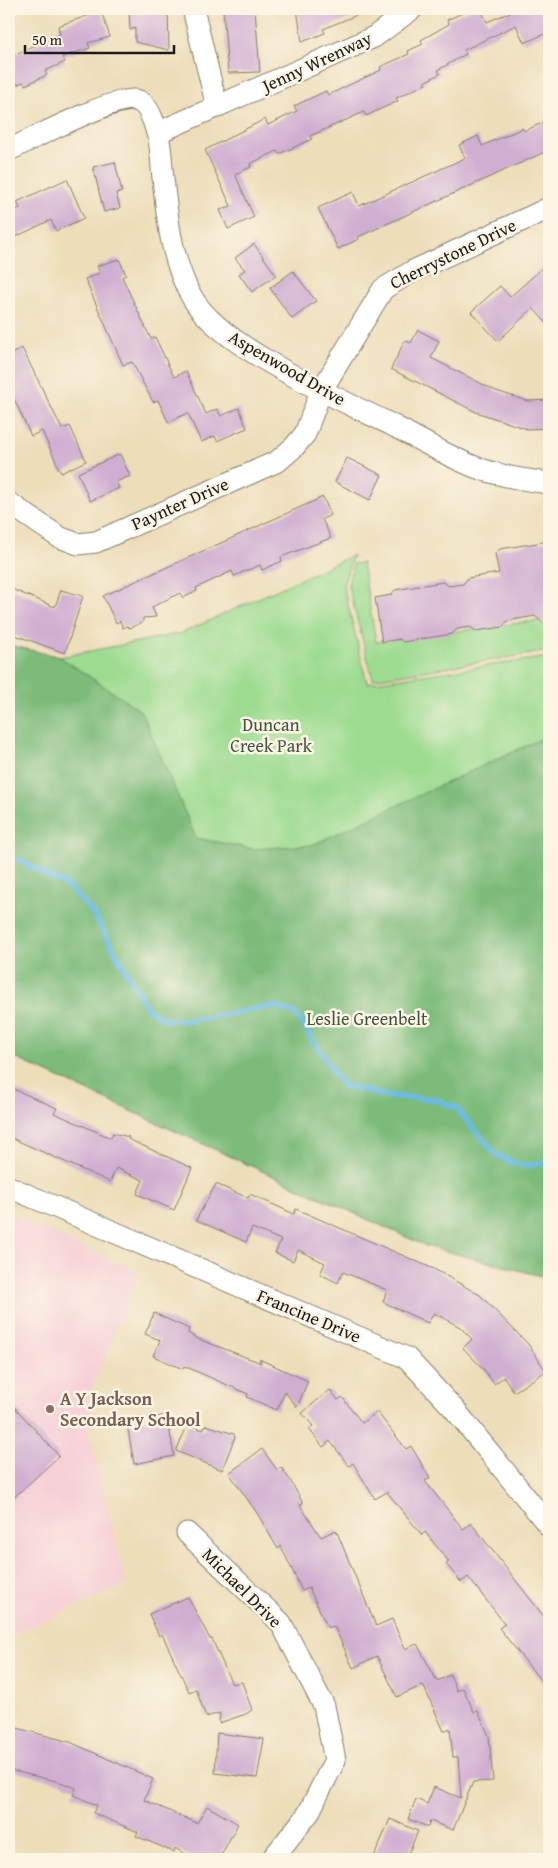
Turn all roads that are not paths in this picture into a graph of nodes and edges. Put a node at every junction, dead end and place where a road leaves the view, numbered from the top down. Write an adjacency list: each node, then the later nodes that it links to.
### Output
1 (193, 9): 3 (street)
2 (412, 9): 3 (street, Jenny Wrenway)
3 (217, 107): 4 (street, Jenny Wrenway)
4 (157, 133): 5 (street, Aspenwood Drive); 7 (street, Aspenwood Drive)
5 (9, 150)
6 (549, 208): 7 (street, Cherrystone Drive)
7 (322, 390): 8 (street, Aspenwood Drive); 9 (street, Paynter Drive)
8 (549, 483)
9 (9, 503)
10 (9, 1187): 11 (street, Francine Drive)
11 (549, 1526)
12 (187, 1533): 13 (street, Michael Drive)
13 (272, 1859)

